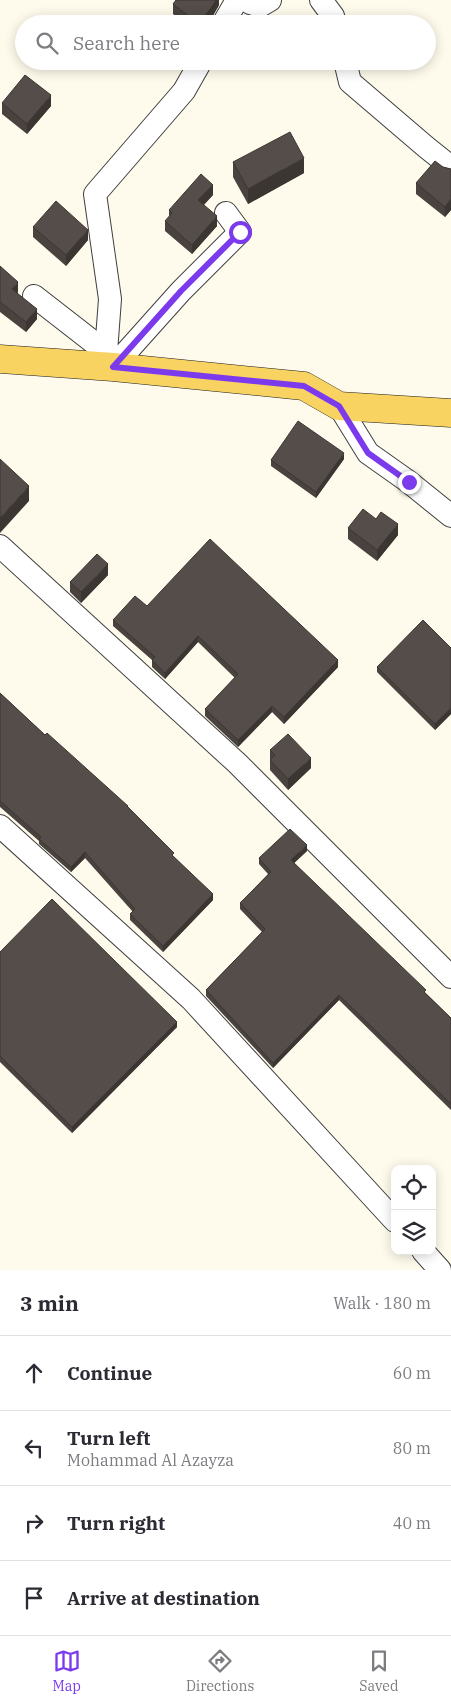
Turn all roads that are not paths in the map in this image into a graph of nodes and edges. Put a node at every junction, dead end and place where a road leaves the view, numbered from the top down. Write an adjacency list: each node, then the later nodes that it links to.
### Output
1 (237, 0): 5 (street)
2 (246, 0): 3 (street)
3 (270, 0)
4 (321, 0): 6 (street)
5 (228, 15)
6 (332, 15)
7 (196, 70): 13 (street)
8 (347, 70): 9 (street)
9 (451, 167)
10 (226, 213): 13 (street)
11 (34, 296): 13 (street)
12 (0, 360): 13 (main road)
13 (110, 360): 14 (main road)
14 (339, 406): 15 (main road); 16 (street)
15 (451, 412)
16 (451, 516)
17 (0, 546): 19 (street)
18 (0, 826): 20 (street)
19 (451, 977)
20 (391, 1217)
21 (427, 1255): 22 (street)
22 (440, 1270)

